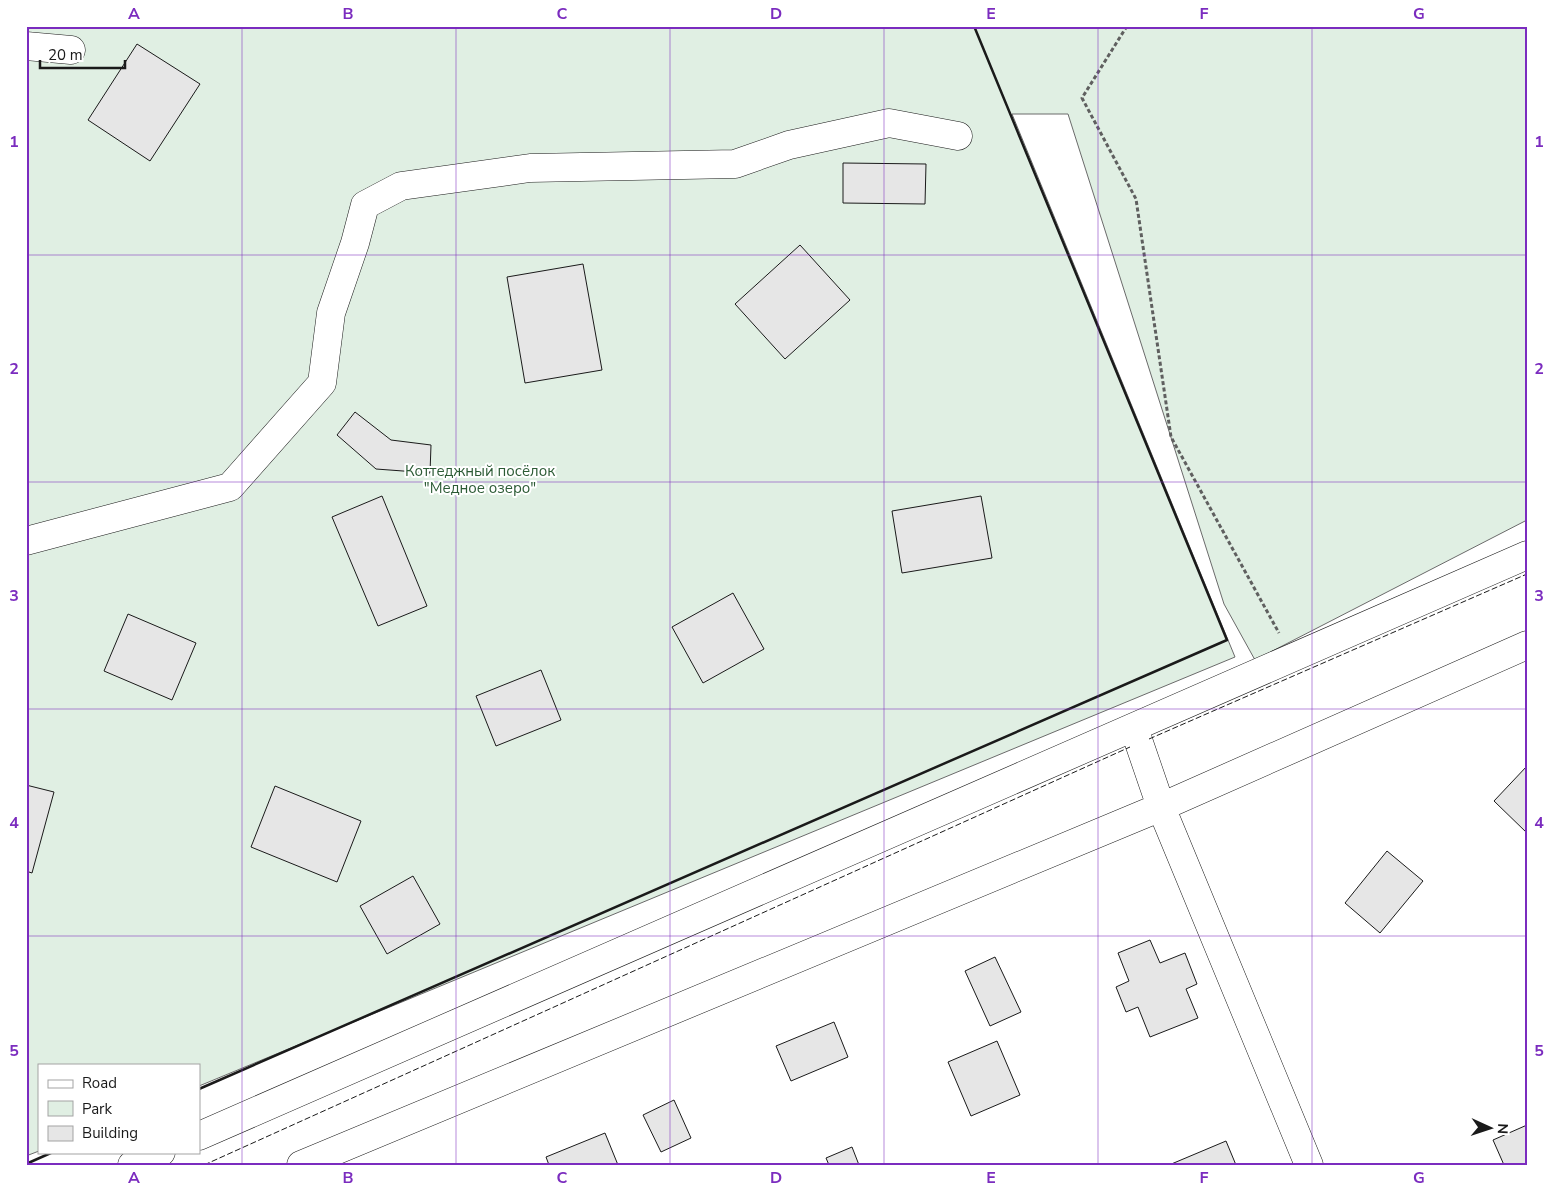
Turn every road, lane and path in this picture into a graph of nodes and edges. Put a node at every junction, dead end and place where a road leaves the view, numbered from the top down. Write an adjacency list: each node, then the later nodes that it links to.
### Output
1 (1127, 26): 8 (path)
2 (26, 46): 3 (street)
3 (71, 50)
4 (958, 136): 5 (street)
5 (26, 541)
6 (1527, 555): 8 (street)
7 (1527, 645): 10 (street)
8 (1293, 658): 9 (street)
9 (1134, 728): 10 (street); 11 (street)
10 (1162, 806): 14 (street); 15 (street)
11 (200, 1136)
12 (157, 1154): 13 (street)
13 (132, 1165)
14 (302, 1165)
15 (1309, 1165)

